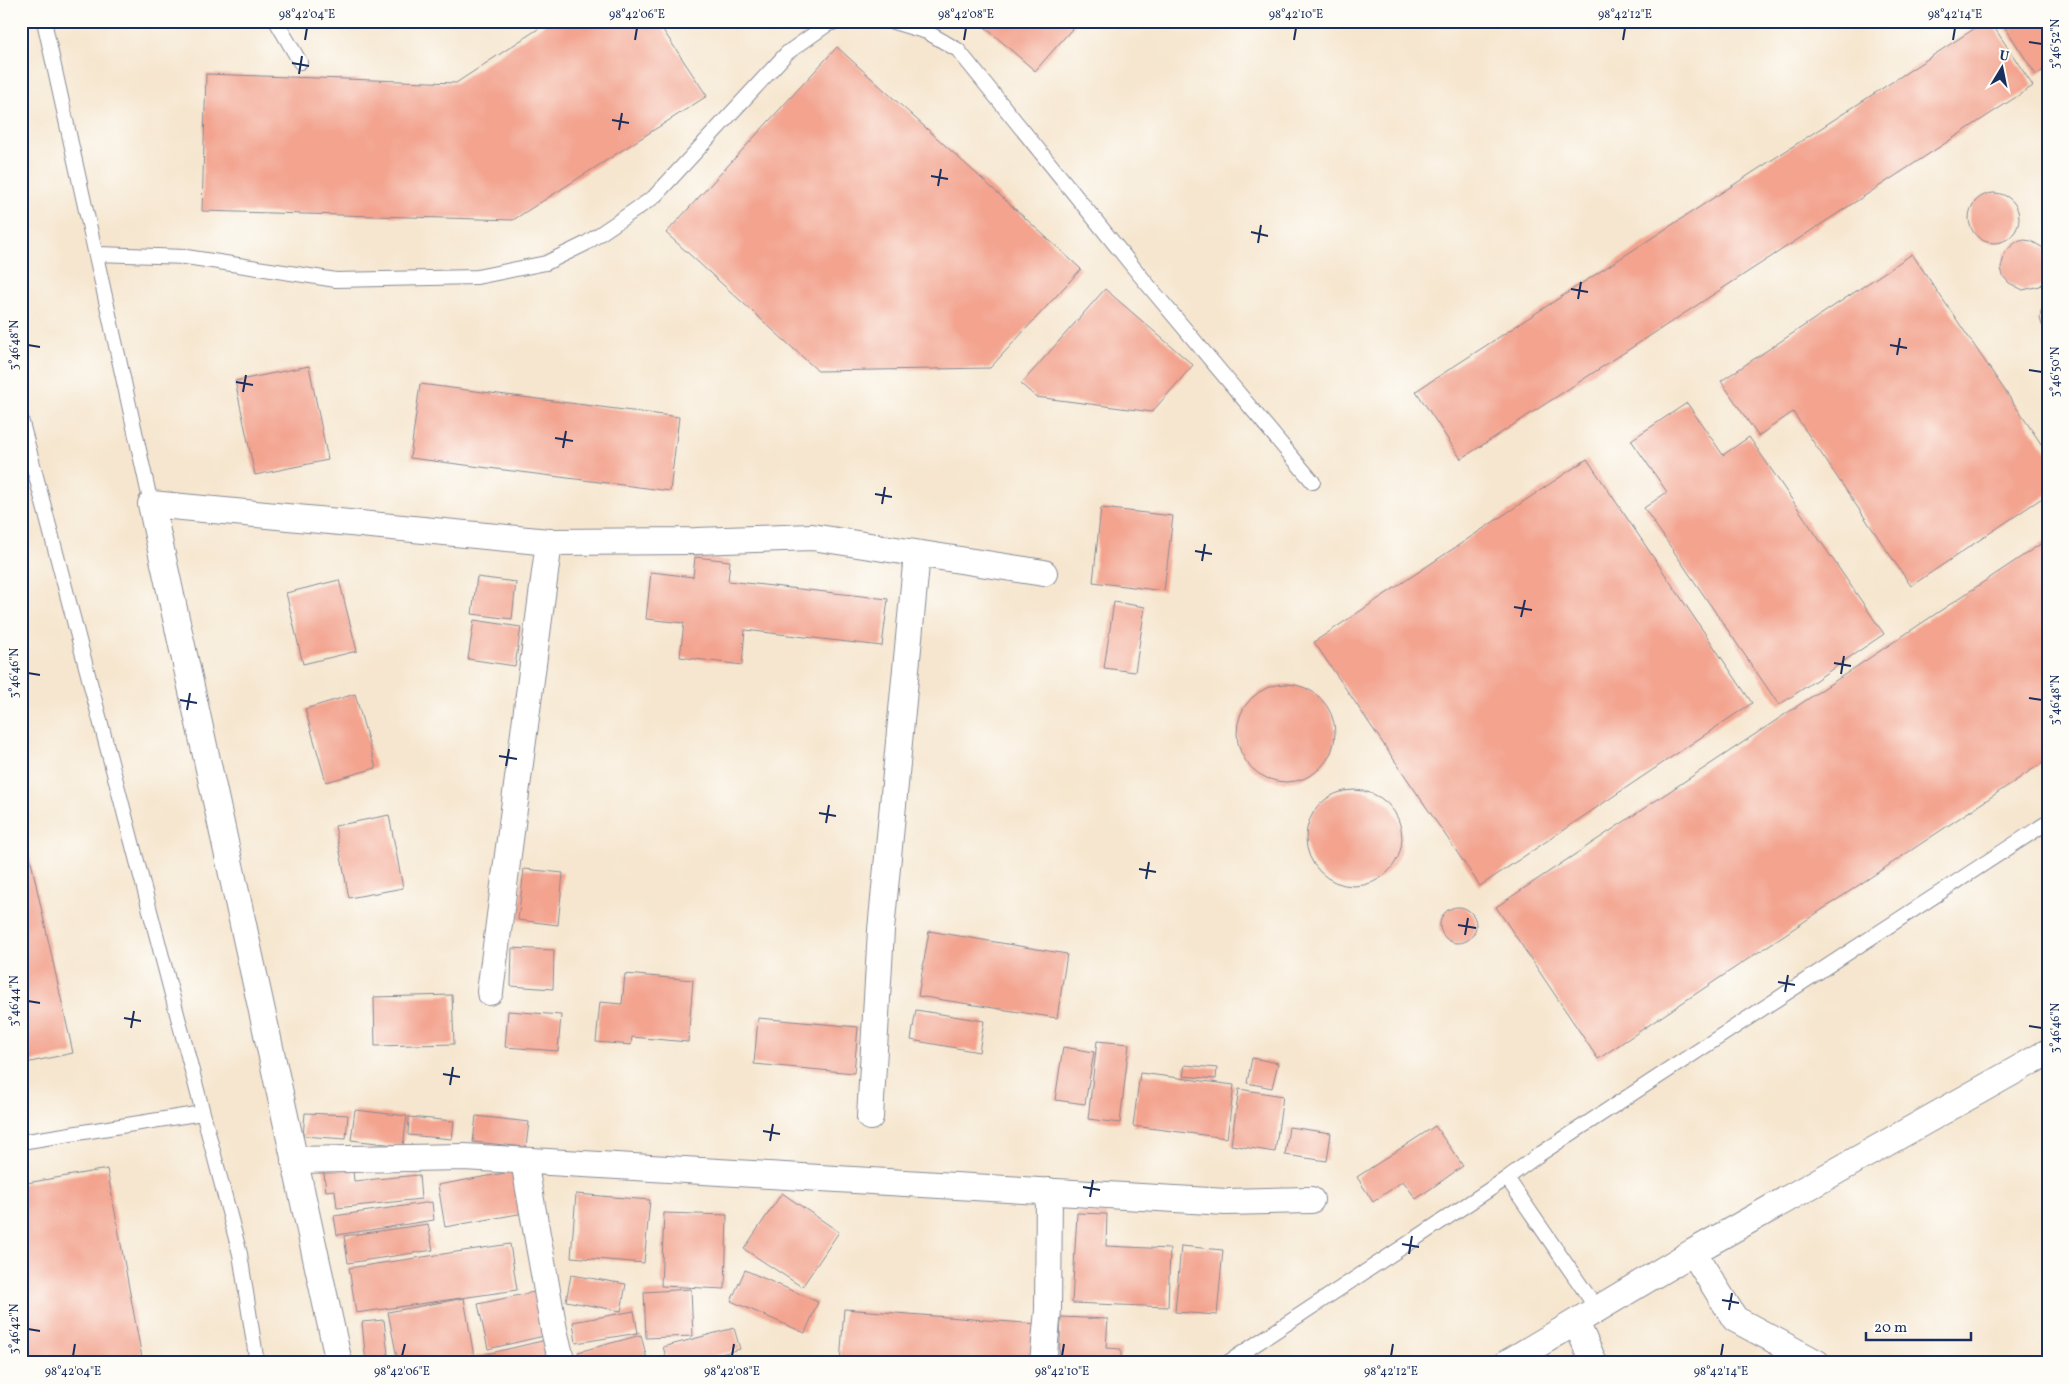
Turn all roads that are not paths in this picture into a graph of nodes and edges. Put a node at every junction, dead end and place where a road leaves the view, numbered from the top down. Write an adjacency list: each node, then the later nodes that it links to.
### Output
1 (44, 21): 6 (lane)
2 (276, 21): 5 (lane)
3 (841, 21): 6 (lane)
4 (890, 21): 10 (lane)
5 (300, 62)
6 (97, 254): 11 (lane)
7 (21, 419): 8 (lane)
8 (35, 477): 9 (lane); 18 (lane)
9 (21, 481)
10 (1312, 482)
11 (151, 504): 12 (street); 21 (street)
12 (548, 542): 13 (street); 16 (street)
13 (917, 554): 14 (street); 19 (street)
14 (1044, 573)
15 (2048, 822): 23 (lane)
16 (490, 992)
17 (2048, 1052): 26 (street)
18 (202, 1113): 20 (lane); 28 (lane)
19 (870, 1117)
20 (21, 1142)
21 (294, 1160): 22 (street); 29 (street)
22 (524, 1161): 24 (street); 30 (street)
23 (1507, 1178): 27 (lane); 32 (lane)
24 (1049, 1191): 25 (street); 31 (street)
25 (1310, 1200)
26 (1693, 1252): 27 (street); 35 (street)
27 (1586, 1315): 33 (street); 34 (street)
28 (257, 1363)
29 (339, 1363)
30 (562, 1363)
31 (1042, 1363)
32 (1226, 1363)
33 (1507, 1363)
34 (1594, 1363)
35 (1817, 1363)

